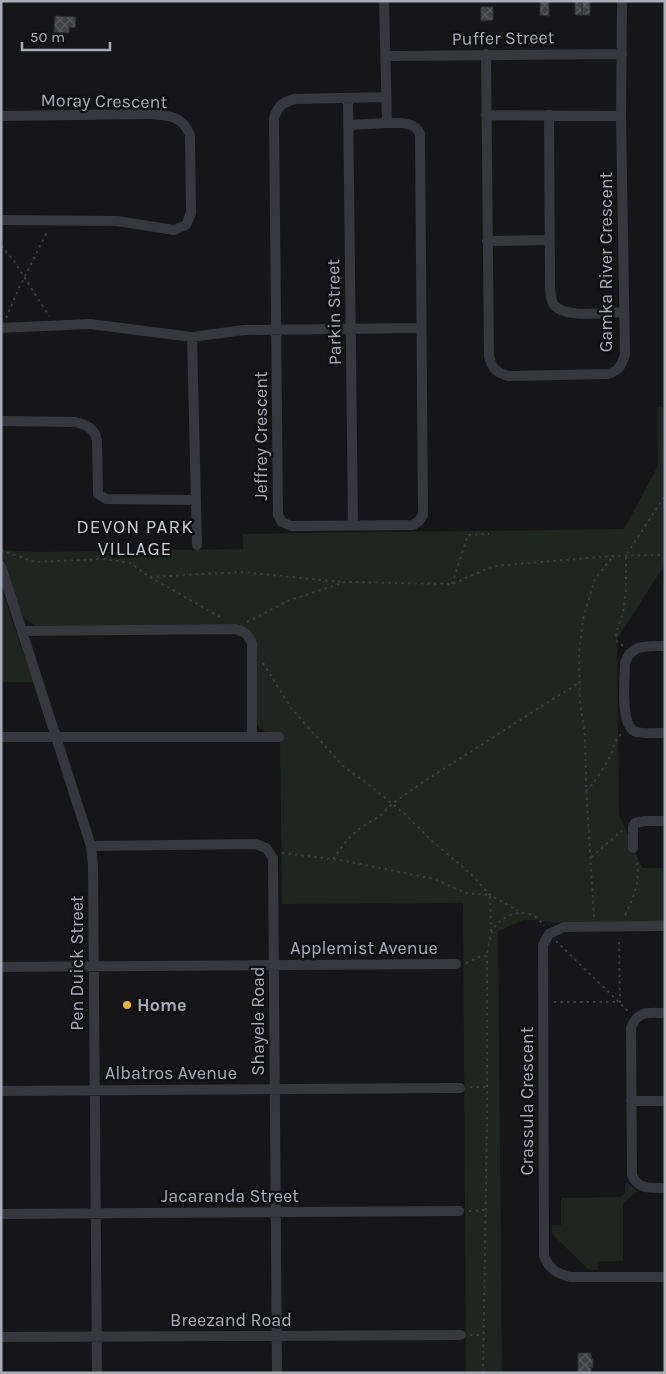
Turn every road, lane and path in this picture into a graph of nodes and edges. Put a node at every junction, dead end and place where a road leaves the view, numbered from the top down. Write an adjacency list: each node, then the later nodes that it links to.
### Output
1 (384, 1): 5 (street)
2 (622, 1): 4 (street)
3 (486, 54): 4 (street, Puffer Street); 5 (street, Puffer Street); 8 (street, Gamka River Crescent)
4 (622, 54): 11 (street, Gamka River Crescent)
5 (386, 56): 6 (street)
6 (386, 97): 7 (street, Jeffrey Crescent); 12 (street)
7 (348, 99): 13 (street, Parkin Street); 25 (street, Jeffrey Crescent)
8 (486, 115): 10 (street); 17 (street, Gamka River Crescent)
9 (1, 116): 15 (street, Moray Crescent)
10 (549, 116): 11 (street); 16 (street)
11 (621, 116): 20 (street, Gamka River Crescent)
12 (387, 123): 13 (street, Jeffrey Crescent); 23 (street, Jeffrey Crescent)
13 (348, 125): 24 (street, Parkin Street)
14 (1, 220): 15 (street, Moray Crescent)
15 (49, 220): 19 (path)
16 (550, 240): 17 (street); 20 (street)
17 (487, 241): 20 (street, Gamka River Crescent)
18 (1, 246): 19 (path)
19 (24, 277): 21 (path); 22 (path)
20 (624, 312)
21 (50, 326): 22 (street); 26 (street)
22 (3, 327)
23 (421, 328): 24 (street); 30 (street, Jeffrey Crescent)
24 (351, 329): 25 (street); 30 (street, Parkin Street)
25 (277, 330): 26 (street); 30 (street, Jeffrey Crescent)
26 (192, 337): 29 (street)
27 (1, 422): 29 (street)
28 (665, 496): 34 (path)
29 (196, 500): 32 (street)
30 (353, 525)
31 (489, 534): 40 (path)
32 (197, 544)
33 (1, 550): 38 (path)
34 (626, 555): 35 (path); 36 (path); 44 (path)
35 (665, 555)
36 (613, 556): 40 (path); 46 (path)
37 (1, 566): 42 (street, Pen Duick Street)
38 (150, 577): 39 (path); 41 (path)
39 (345, 582): 40 (path); 41 (path)
40 (452, 584)
41 (235, 629): 42 (street); 45 (street)
42 (22, 630): 51 (street, Pen Duick Street)
43 (665, 646): 44 (street)
44 (631, 651): 47 (street)
45 (252, 652): 49 (street); 54 (path)
46 (580, 682): 53 (path); 54 (path)
47 (632, 730): 48 (street); 53 (path)
48 (665, 732)
49 (252, 736): 51 (street); 52 (street)
50 (1, 737): 51 (street)
51 (56, 737): 57 (street, Pen Duick Street)
52 (279, 737)
53 (586, 791): 60 (path)
54 (392, 804): 61 (path); 62 (path)
55 (665, 821): 56 (street)
56 (633, 825): 59 (street); 60 (path)
57 (91, 846): 58 (street); 73 (street, Pen Duick Street)
58 (266, 848): 61 (path); 71 (street, Shayele Road)
59 (633, 848): 65 (path)
60 (591, 857): 64 (path)
61 (334, 859): 62 (path)
62 (490, 895): 63 (path); 67 (path)
63 (518, 911): 67 (path); 68 (path)
64 (594, 926): 65 (street); 68 (street)
65 (618, 926): 66 (street); 75 (path)
66 (665, 926)
67 (492, 932): 69 (path)
68 (549, 934): 74 (street, Crassula Crescent); 75 (path)
69 (487, 956): 70 (path); 78 (path)
70 (456, 964): 71 (street, Applemist Avenue)
71 (274, 965): 73 (street, Applemist Avenue); 80 (street, Shayele Road)
72 (1, 967): 73 (street, Applemist Avenue)
73 (94, 967): 81 (street, Pen Duick Street)
74 (542, 1002): 75 (path); 91 (street, Crassula Crescent)
75 (620, 1002): 77 (path)
76 (665, 1013): 77 (street)
77 (635, 1018): 83 (street)
78 (486, 1087): 79 (path); 86 (path)
79 (460, 1088): 80 (street, Albatros Avenue)
80 (275, 1089): 81 (street, Albatros Avenue); 88 (street, Shayele Road)
81 (95, 1090): 82 (street, Albatros Avenue); 89 (street, Pen Duick Street)
82 (1, 1091)
83 (631, 1101): 84 (street); 85 (street)
84 (665, 1101)
85 (665, 1188)
86 (486, 1210): 87 (path); 98 (path)
87 (459, 1211): 88 (street, Jacaranda Street)
88 (276, 1212): 89 (street, Jacaranda Street); 93 (street, Shayele Road)
89 (96, 1213): 90 (street, Jacaranda Street); 94 (street, Pen Duick Street)
90 (1, 1214)
91 (665, 1277)
92 (461, 1335): 93 (street, Breezand Road)
93 (277, 1336): 94 (street, Breezand Road); 97 (street, Shayele Road)
94 (97, 1337): 95 (street, Breezand Road); 96 (street, Pen Duick Street)
95 (1, 1338)
96 (97, 1373)
97 (277, 1373)
98 (483, 1373)

